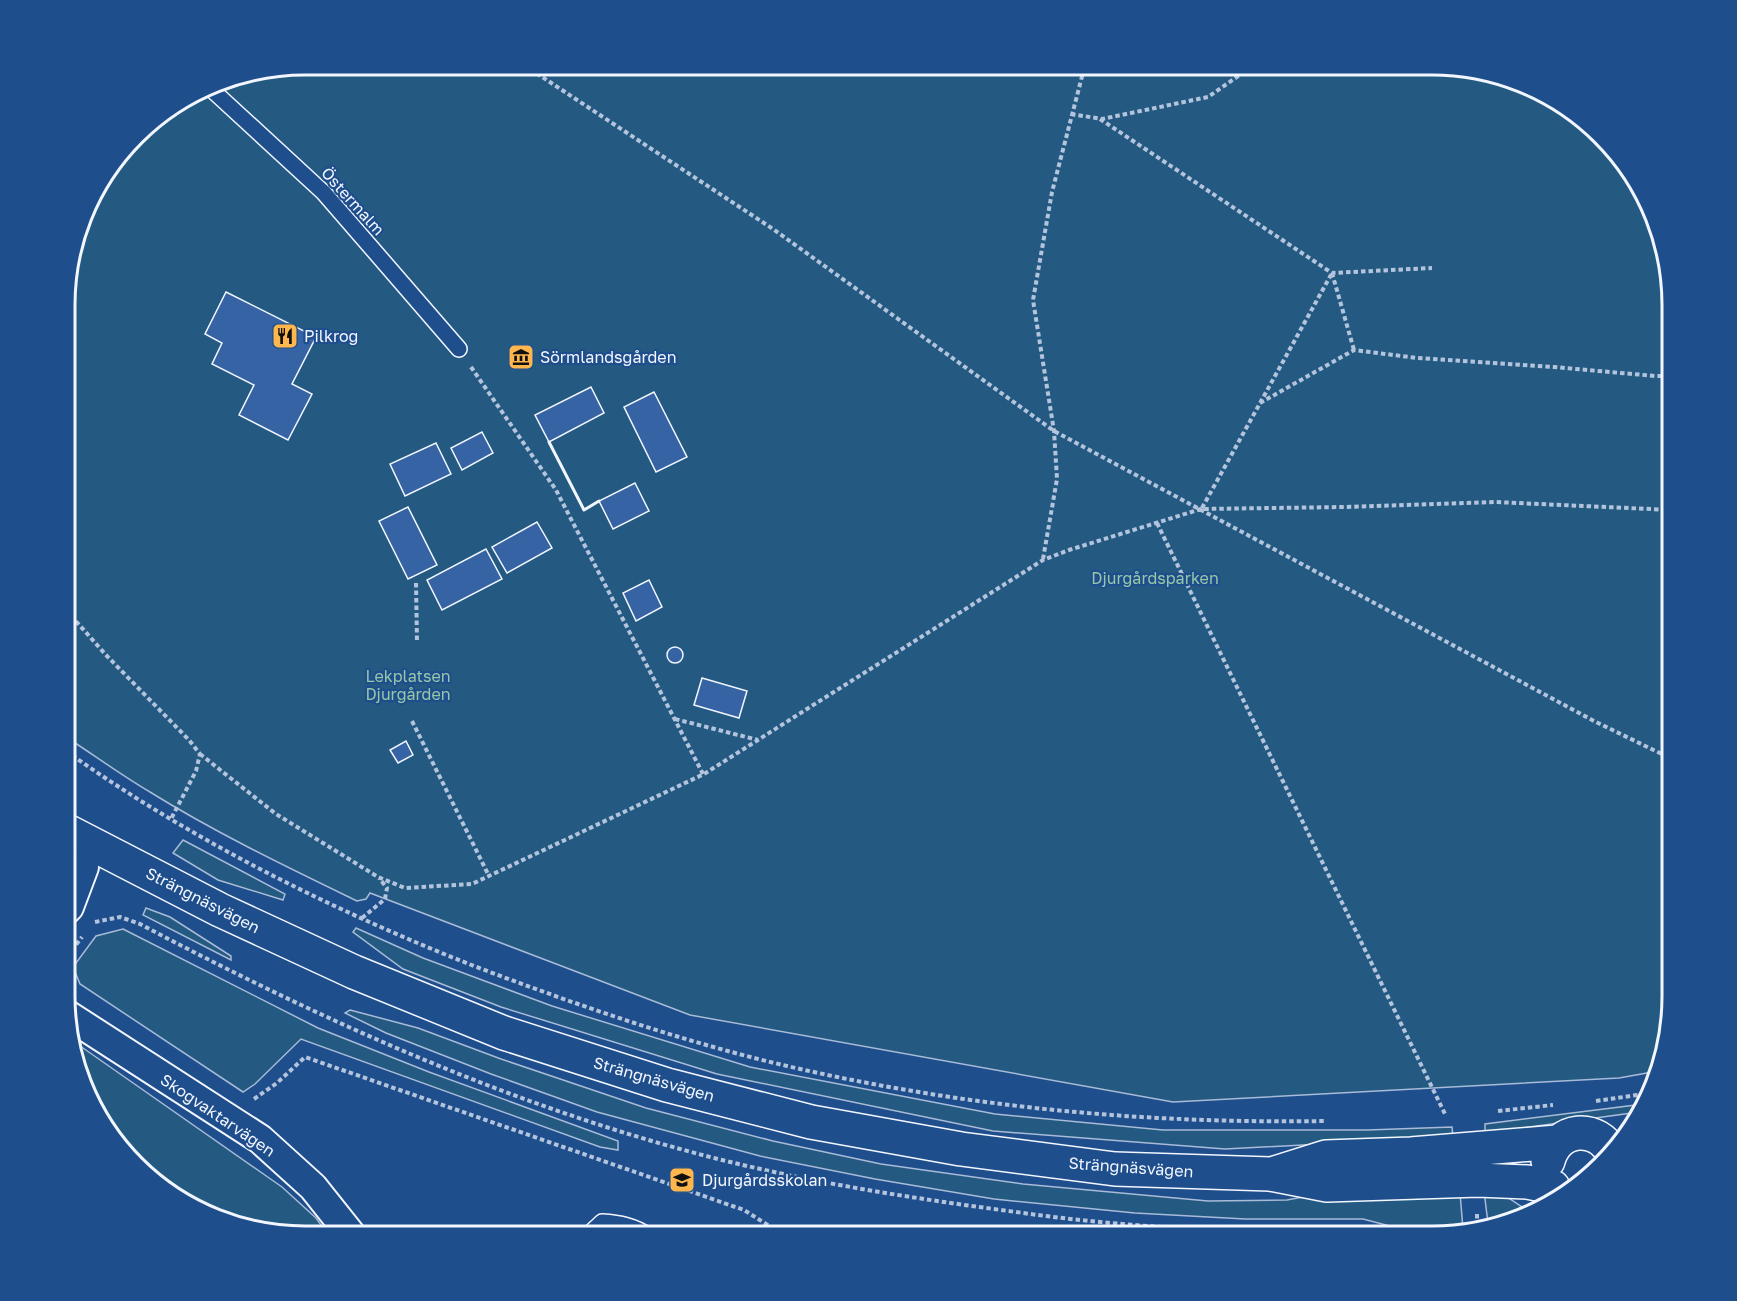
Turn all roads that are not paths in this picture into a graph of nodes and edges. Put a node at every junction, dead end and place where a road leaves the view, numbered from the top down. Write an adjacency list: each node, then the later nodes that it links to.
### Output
1 (217, 93): 2 (lane, Östermalm)
2 (459, 349)
3 (75, 835): 9 (main road, Strängnäsvägen)
4 (75, 846): 5 (street)
5 (75, 892)
6 (75, 1006): 12 (street, Skogvaktarvägen)
7 (1557, 1142): 8 (main road, Strängnäsvägen); 9 (main road, Strängnäsvägen); 11 (main road)
8 (1609, 1143)
9 (1270, 1174): 10 (main road, Strängnäsvägen)
10 (1554, 1190)
11 (1555, 1190)
12 (344, 1226)
13 (598, 1226): 14 (lane)
14 (630, 1226)

